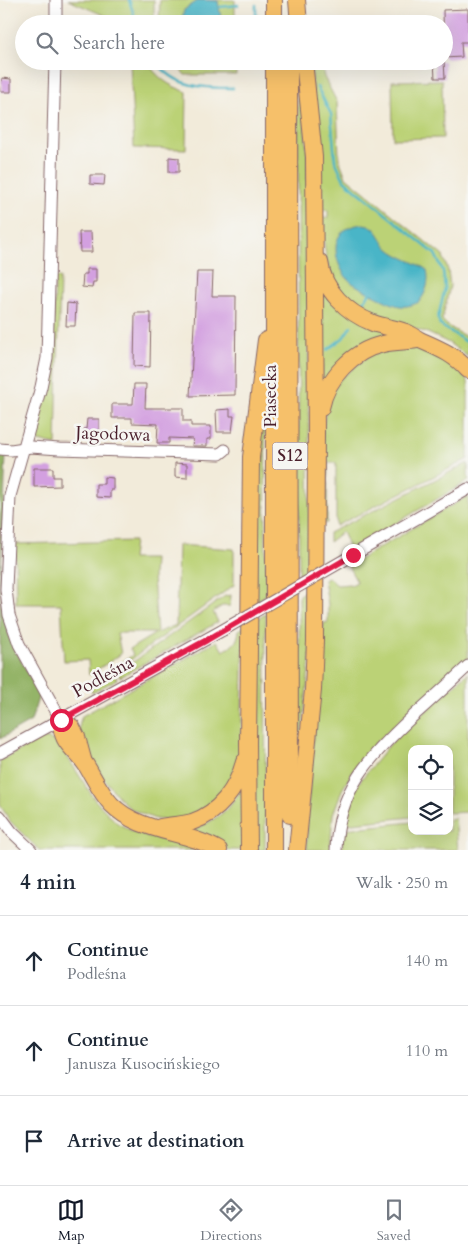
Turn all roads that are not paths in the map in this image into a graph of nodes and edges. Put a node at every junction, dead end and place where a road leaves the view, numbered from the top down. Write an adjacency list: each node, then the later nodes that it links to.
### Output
1 (56, 0): 5 (street)
2 (274, 0): 6 (highway)
3 (289, 0): 7 (highway)
4 (297, 0): 8 (highway)
5 (56, 15)
6 (274, 15)
7 (289, 15)
8 (298, 15)
9 (55, 70): 18 (street)
10 (274, 70): 14 (highway, Piasecka / S12)
11 (289, 70): 32 (highway, Piasecka / S12)
12 (305, 70): 13 (highway)
13 (314, 220): 15 (highway); 17 (highway)
14 (274, 281): 24 (highway); 31 (highway, Piasecka / S12)
15 (421, 340): 16 (highway); 17 (highway)
16 (468, 370)
17 (316, 432): 33 (highway)
18 (24, 448): 19 (street, Jagodowa); 20 (street, Jagodowa); 23 (street)
19 (0, 449)
20 (225, 450)
21 (468, 489): 23 (street, Podleśna, bridge)
22 (468, 666): 34 (street)
23 (61, 720): 25 (street, Podleśna); 27 (highway)
24 (248, 743): 27 (highway); 30 (highway)
25 (0, 753)
26 (0, 816): 28 (street)
27 (156, 828): 29 (highway)
28 (31, 850)
29 (218, 850)
30 (249, 850)
31 (274, 850)
32 (290, 850)
33 (297, 850)
34 (336, 850)

